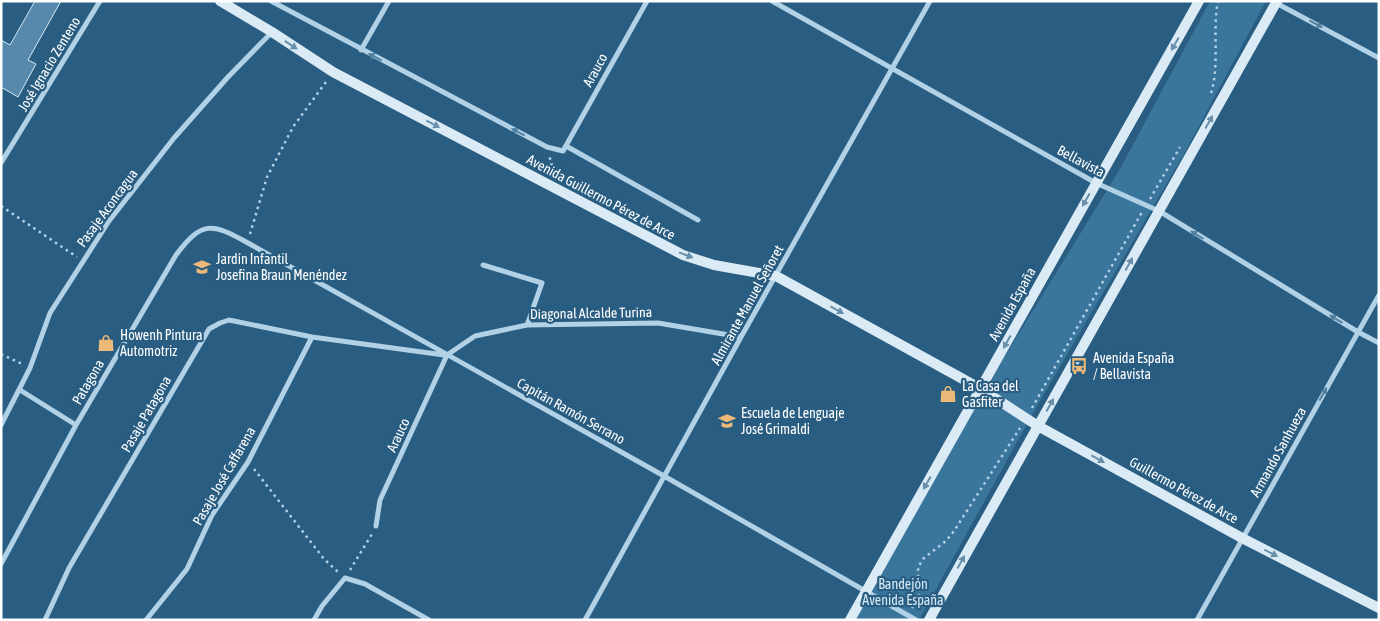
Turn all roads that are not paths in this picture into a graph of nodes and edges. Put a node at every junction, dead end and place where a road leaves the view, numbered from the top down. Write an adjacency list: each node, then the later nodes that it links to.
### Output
1 (100, 1): 15 (street, José Ignacio Zenteno)
2 (220, 1): 10 (main road, Avenida Guillermo Pérez de Arce)
3 (271, 1): 11 (street, Avenida Guillermo Pérez de Arce)
4 (389, 1): 11 (street)
5 (647, 1): 14 (street, Arauco)
6 (772, 1): 13 (street, Bellavista)
7 (930, 1): 13 (street, Almirante Manuel Señoret)
8 (1199, 1): 16 (main road, Avenida España, one-way to 16)
9 (1276, 2): 12 (street, one-way to 12); 17 (main road, one-way to 9)
10 (272, 32): 21 (main road, Avenida Guillermo Pérez de Arce, one-way to 21); 30 (street, Pasaje Aconcagua)
11 (361, 50): 14 (street, Avenida Guillermo Pérez de Arce, one-way to 11)
12 (1379, 58)
13 (893, 69): 16 (street, Bellavista); 21 (street, Almirante Manuel Señoret)
14 (564, 148): 18 (street, Avenida Guillermo Pérez de Arce)
15 (1, 163)
16 (1096, 183): 17 (street, Bellavista); 29 (main road, Avenida España, one-way to 29)
17 (1159, 212): 24 (street, Bellavista, one-way to 17); 33 (main road, one-way to 17)
18 (698, 220)
19 (212, 228): 28 (street, Capitán Ramón Serrano); 32 (street, Patagona)
20 (483, 265): 23 (street)
21 (776, 276): 26 (street, Almirante Manuel Señoret); 29 (main road, Avenida Guillermo Pérez de Arce, one-way to 29)
22 (1379, 295): 24 (street, Armando Sanhueza)
23 (527, 325): 26 (street, Diagonal Alcalde Turina); 28 (street, Diagonal Alcalde Turina)
24 (1358, 332): 27 (street, Bellavista); 36 (street, Armando Sanhueza, one-way to 24)
25 (312, 337): 28 (street, Pasaje Patagona); 40 (street, Pasaje Patagona); 41 (street, Pasaje José Caffarena)
26 (741, 337): 34 (street, Almirante Manuel Señoret)
27 (1379, 342)
28 (447, 355): 34 (street, Capitán Ramón Serrano); 35 (street, Arauco)
29 (981, 388): 33 (main road, Guillermo Pérez de Arce); 38 (main road, Avenida España, one-way to 38)
30 (20, 390): 31 (street, Pasaje Aconcagua); 32 (street)
31 (1, 425)
32 (76, 425): 37 (street, Patagona)
33 (1038, 426): 36 (main road, Guillermo Pérez de Arce, one-way to 36); 47 (main road, one-way to 33)
34 (664, 476): 38 (street, Capitán Ramón Serrano); 44 (street, Almirante Manuel Señoret)
35 (376, 526)
36 (1242, 538): 39 (main road, Guillermo Pérez de Arce, one-way to 39); 48 (street, Armando Sanhueza)
37 (1, 564)
38 (865, 591): 45 (main road, Avenida España); 46 (street, Capitán Ramón Serrano)
39 (1379, 608)
40 (45, 620)
41 (146, 620)
42 (314, 620): 43 (street)
43 (429, 620)
44 (585, 620)
45 (850, 620)
46 (916, 620)
47 (929, 620)
48 (1196, 620)

